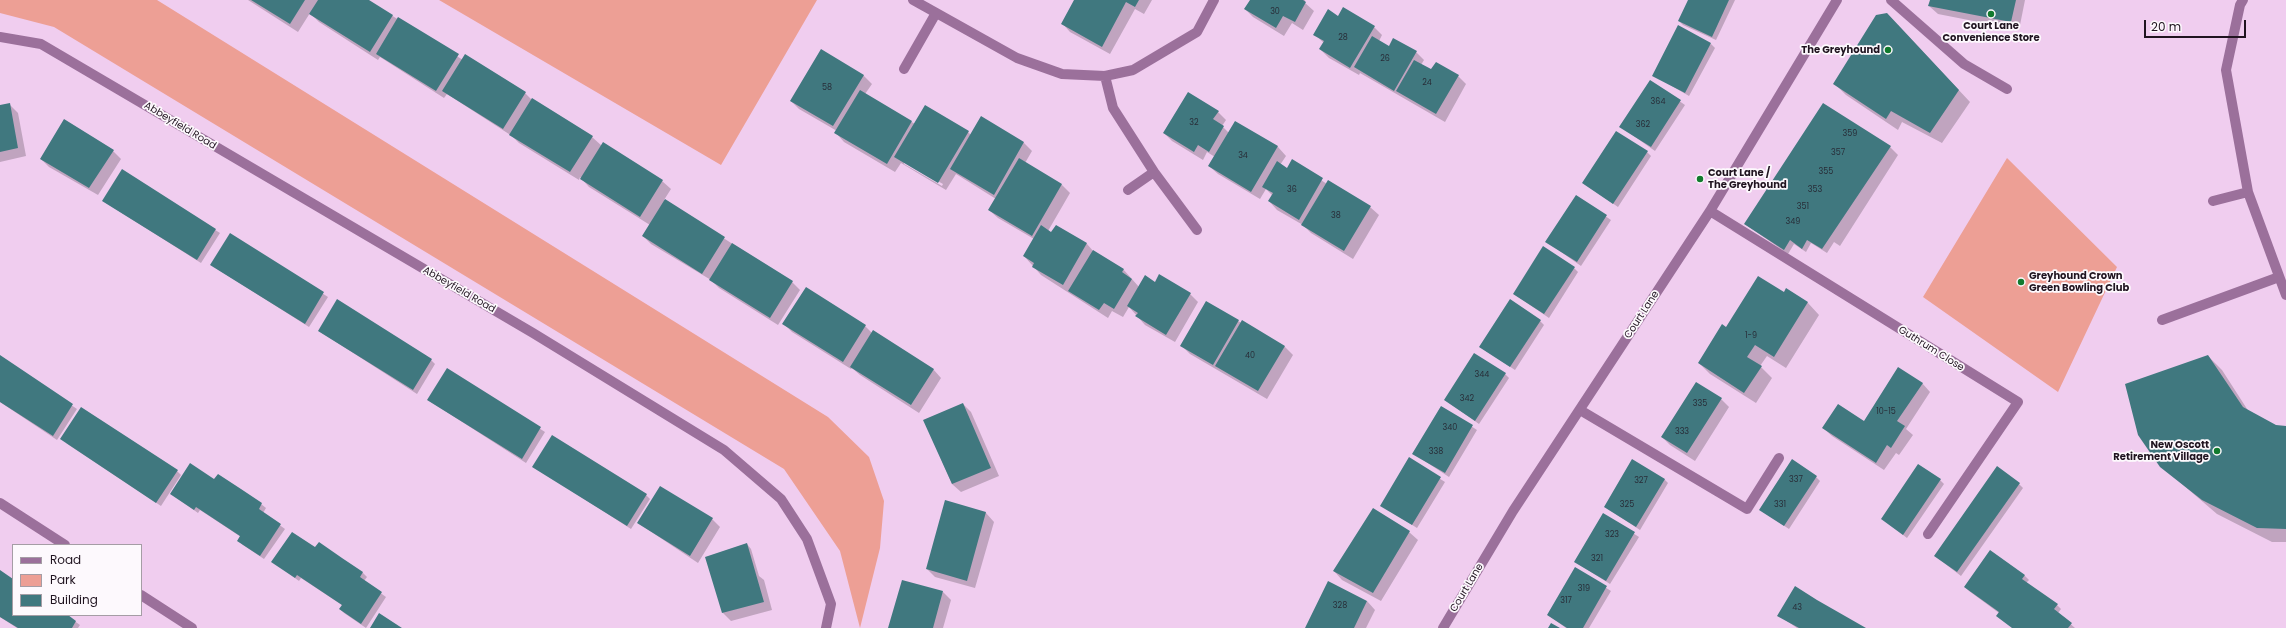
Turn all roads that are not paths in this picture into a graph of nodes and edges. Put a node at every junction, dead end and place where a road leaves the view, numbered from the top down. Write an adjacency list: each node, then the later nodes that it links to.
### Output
1 (913, 0): 6 (street)
2 (1214, 0): 9 (street)
3 (1837, 0): 15 (street, Court Lane)
4 (1891, 0): 10 (street)
5 (2243, 0): 13 (street)
6 (936, 13): 8 (street); 9 (street)
7 (0, 37): 27 (street, Abbeyfield Road)
8 (904, 69)
9 (1105, 76): 11 (street)
10 (2007, 89)
11 (1154, 172): 12 (street); 16 (street)
12 (1128, 190)
13 (2248, 192): 14 (street); 17 (street)
14 (2213, 201)
15 (1710, 211): 20 (street, Court Lane); 23 (street, Guthrum Close)
16 (1197, 230)
17 (2279, 277): 18 (street); 19 (street)
18 (2286, 295)
19 (2162, 320)
20 (1580, 410): 21 (street); 28 (street, Court Lane)
21 (1779, 458)
22 (0, 503): 24 (street)
23 (1928, 534)
24 (63, 544)
25 (142, 596): 26 (street)
26 (192, 628)
27 (826, 628)
28 (1443, 628)

